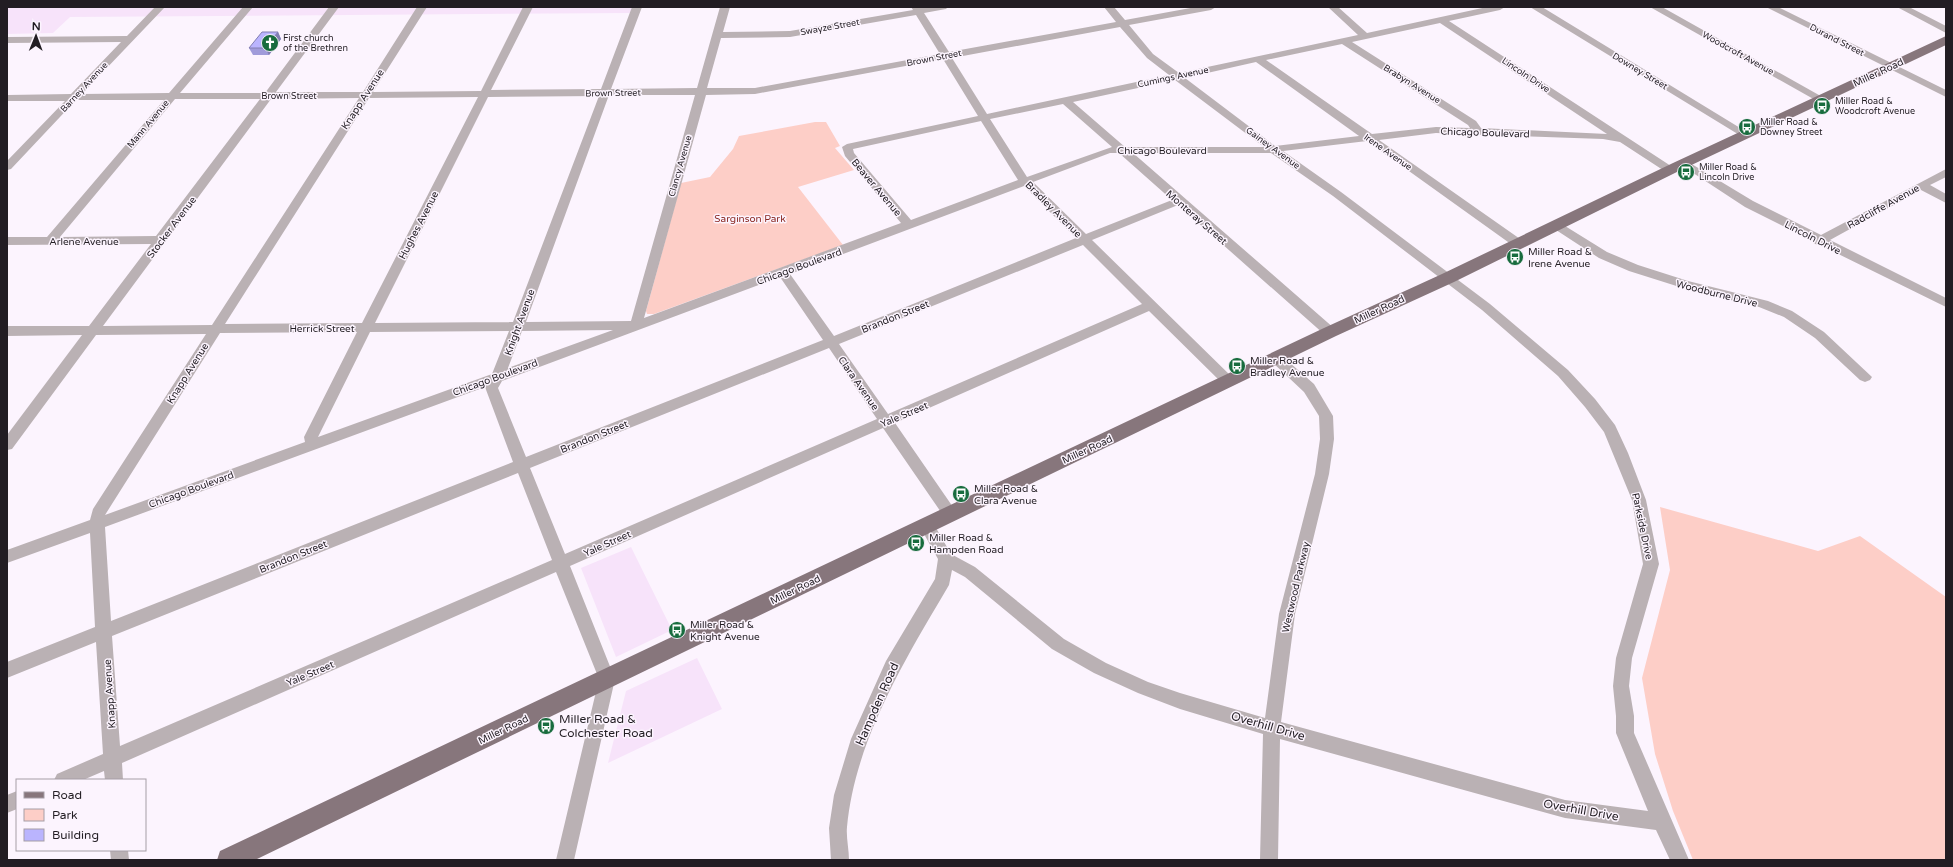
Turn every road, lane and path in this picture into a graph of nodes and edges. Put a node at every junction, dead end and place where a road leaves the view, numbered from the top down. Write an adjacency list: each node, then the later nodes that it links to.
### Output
1 (160, 7): 23 (street, Barney Avenue)
2 (248, 7): 38 (street, Mann Avenue)
3 (334, 7): 36 (street, Stocker Avenue)
4 (422, 7): 34 (street, Knapp Avenue)
5 (528, 7): 35 (street, Hughes Avenue)
6 (637, 7): 32 (street, Knight Avenue)
7 (725, 7): 21 (street, Clancy Avenue)
8 (943, 7): 17 (street, Swayze Street)
9 (1109, 7): 19 (street, Gainey Avenue)
10 (1211, 7): 19 (street, Brown Street)
11 (1333, 7): 22 (street)
12 (1500, 7): 18 (street, Cumings Avenue)
13 (1535, 7): 44 (street, Downey Street)
14 (1656, 7): 40 (street, Woodcroft Avenue)
15 (1771, 7): 29 (street, Durand Street)
16 (1902, 7): 20 (street)
17 (918, 9): 21 (street, Swayze Street); 27 (street, Bradley Avenue)
18 (1442, 20): 22 (street, Cumings Avenue); 46 (street, Lincoln Drive)
19 (1122, 23): 27 (street, Brown Street); 30 (street, Gainey Avenue)
20 (1946, 30)
21 (716, 35): 31 (street, Clancy Avenue)
22 (1365, 36): 26 (street, Cumings Avenue)
23 (129, 39): 24 (street); 37 (street, Barney Avenue)
24 (7, 40)
25 (1946, 40): 29 (main road, Miller Road)
26 (1344, 41): 28 (street, Cumings Avenue); 43 (street, Brabyn Avenue)
27 (945, 55): 31 (street, Brown Street); 42 (street, Bradley Avenue)
28 (1258, 59): 30 (street, Cumings Avenue); 45 (street, Irene Avenue)
29 (1889, 67): 33 (street, Durand Street); 40 (main road, Miller Road)
30 (1178, 76): 41 (street, Cumings Avenue); 49 (street, Gainey Avenue)
31 (700, 93): 32 (street, Brown Street); 69 (street, Clancy Avenue)
32 (605, 94): 35 (street, Brown Street); 70 (street, Knight Avenue)
33 (1946, 94)
34 (364, 95): 35 (street, Brown Street); 36 (street, Brown Street); 72 (street, Knapp Avenue)
35 (484, 95): 71 (street, Hughes Avenue)
36 (268, 96): 38 (street, Brown Street); 59 (street, Stocker Avenue)
37 (74, 97): 38 (street, Brown Street); 39 (street, Brown Street); 50 (street, Barney Avenue)
38 (171, 97): 62 (street, Mann Avenue)
39 (7, 98)
40 (1821, 99): 44 (main road, Miller Road)
41 (1066, 100): 42 (street, Cumings Avenue); 48 (street, Monteray Street)
42 (983, 117): 47 (street, Cumings Avenue); 53 (street, Bradley Avenue)
43 (1477, 131): 45 (street, Chicago Boulevard); 46 (street, Chicago Boulevard)
44 (1745, 134): 51 (main road, Miller Road)
45 (1369, 138): 49 (street, Chicago Boulevard); 64 (street, Irene Avenue)
46 (1621, 139): 51 (street, Lincoln Drive)
47 (847, 147): 58 (street, Beaver Avenue)
48 (1120, 149): 49 (street, Chicago Boulevard); 53 (street, Chicago Boulevard); 56 (street, Monteray Street)
49 (1274, 150): 66 (street, Gainey Avenue)
50 (8, 166)
51 (1677, 166): 57 (main road, Miller Road); 63 (street, Lincoln Drive)
52 (1946, 172): 54 (street, Radcliffe Avenue)
53 (1026, 181): 58 (street, Chicago Boulevard); 60 (street, Bradley Avenue)
54 (1922, 186): 55 (street); 63 (street, Radcliffe Avenue)
55 (1946, 199)
56 (1180, 201): 60 (street, Brandon Street); 75 (street, Monteray Street)
57 (1557, 224): 64 (main road, Miller Road); 79 (street, Woodburne Drive)
58 (909, 225): 65 (street, Chicago Boulevard)
59 (161, 240): 62 (street, Arlene Avenue); 73 (street, Stocker Avenue)
60 (1084, 240): 68 (street, Bradley Avenue); 76 (street, Brandon Street)
61 (7, 241): 62 (street, Arlene Avenue)
62 (50, 241)
63 (1819, 241): 67 (street, Lincoln Drive)
64 (1518, 244): 66 (main road, Miller Road)
65 (783, 272): 69 (street, Chicago Boulevard); 76 (street, Clara Avenue)
66 (1448, 278): 75 (main road, Miller Road); 98 (street, Parkside Drive)
67 (1946, 303)
68 (1151, 305): 80 (street, Bradley Avenue); 81 (street, Yale Street)
69 (636, 325): 70 (street, Herrick Street); 78 (street, Chicago Boulevard)
70 (517, 326): 71 (street, Herrick Street); 78 (street, Knight Avenue)
71 (366, 327): 72 (street, Herrick Street); 83 (street, Hughes Avenue)
72 (215, 328): 73 (street, Herrick Street); 86 (street, Knapp Avenue)
73 (94, 329): 74 (street, Herrick Street); 82 (street, Stocker Avenue)
74 (7, 331)
75 (1330, 332): 77 (main road, Miller Road)
76 (830, 342): 81 (street, Clara Avenue); 84 (street, Brandon Street)
77 (1276, 358): 80 (main road, Miller Road); 94 (street, Westwood Parkway)
78 (497, 376): 83 (street, Chicago Boulevard); 84 (street, Knight Avenue)
79 (1865, 378)
80 (1228, 381): 85 (main road, Miller Road)
81 (887, 421): 85 (street, Clara Avenue); 90 (street, Yale Street)
82 (9, 439)
83 (312, 444): 86 (street, Chicago Boulevard)
84 (522, 465): 90 (street, Knight Avenue); 91 (street, Brandon Street)
85 (950, 514): 87 (main road, Miller Road)
86 (96, 524): 88 (street, Chicago Boulevard); 91 (street, Knapp Avenue)
87 (927, 525): 89 (street); 93 (main road, Miller Road)
88 (7, 557)
89 (946, 559): 94 (street, Overhill Drive); 101 (street, Hampden Road)
90 (560, 564): 93 (street, Knight Avenue); 95 (street, Yale Street)
91 (104, 631): 92 (street, Brandon Street); 95 (street, Knapp Avenue)
92 (7, 670)
93 (607, 679): 99 (main road, Miller Road); 100 (street)
94 (1272, 728): 98 (street, Overhill Drive); 102 (street, Westwood Parkway)
95 (113, 758): 96 (street, Yale Street); 97 (street, Knapp Avenue)
96 (65, 779)
97 (114, 779)
98 (1662, 822): 103 (street, Parkside Drive)
99 (229, 860)
100 (565, 860)
101 (840, 860)
102 (1269, 860)
103 (1680, 860)

